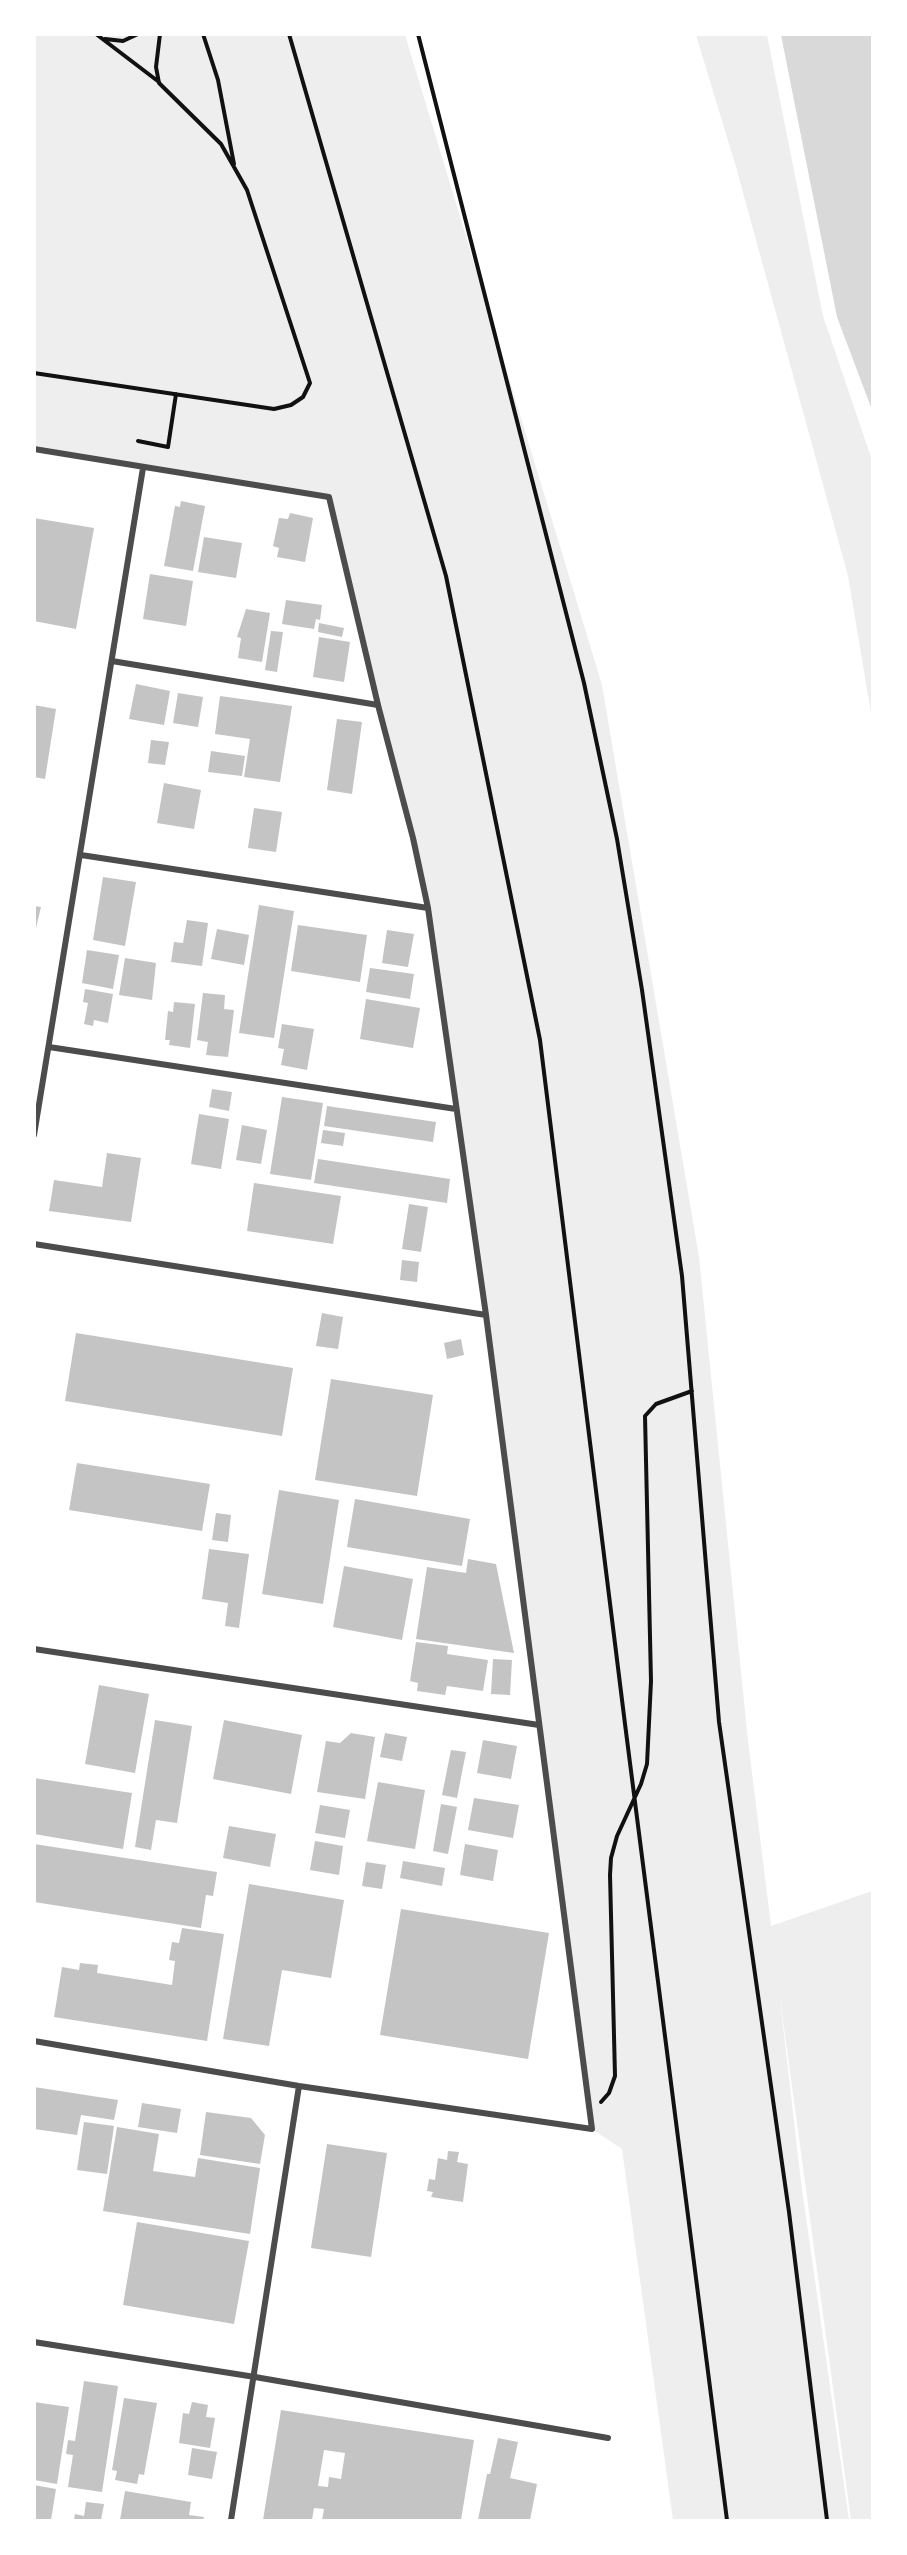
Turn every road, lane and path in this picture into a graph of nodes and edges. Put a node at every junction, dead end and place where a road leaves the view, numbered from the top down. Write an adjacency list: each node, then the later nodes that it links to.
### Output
1 (96, 34): 2 (path); 7 (path)
2 (138, 34)
3 (160, 34): 7 (path)
4 (203, 34): 8 (path)
5 (290, 34): 26 (path)
6 (418, 34): 23 (path)
7 (159, 83): 8 (path)
8 (235, 168): 10 (path)
9 (34, 373): 10 (path)
10 (176, 394): 11 (path)
11 (138, 441)
12 (34, 449): 13 (street)
13 (143, 468): 14 (street); 15 (street)
14 (112, 661): 15 (street); 16 (street)
15 (378, 705): 17 (street)
16 (81, 855): 17 (street); 18 (street)
17 (428, 909): 19 (street)
18 (49, 1047): 19 (street); 20 (street)
19 (456, 1109): 22 (street)
20 (34, 1135)
21 (34, 1244): 22 (street)
22 (486, 1315): 25 (street)
23 (692, 1391): 26 (path); 35 (path)
24 (34, 1649): 25 (street)
25 (539, 1725): 29 (street)
26 (634, 1799): 29 (path); 34 (path)
27 (34, 2041): 28 (street)
28 (299, 2086): 29 (street); 31 (street)
29 (590, 2114)
30 (34, 2342): 31 (street)
31 (255, 2377): 32 (street); 33 (street)
32 (608, 2438)
33 (231, 2520)
34 (727, 2520)
35 (827, 2520)

